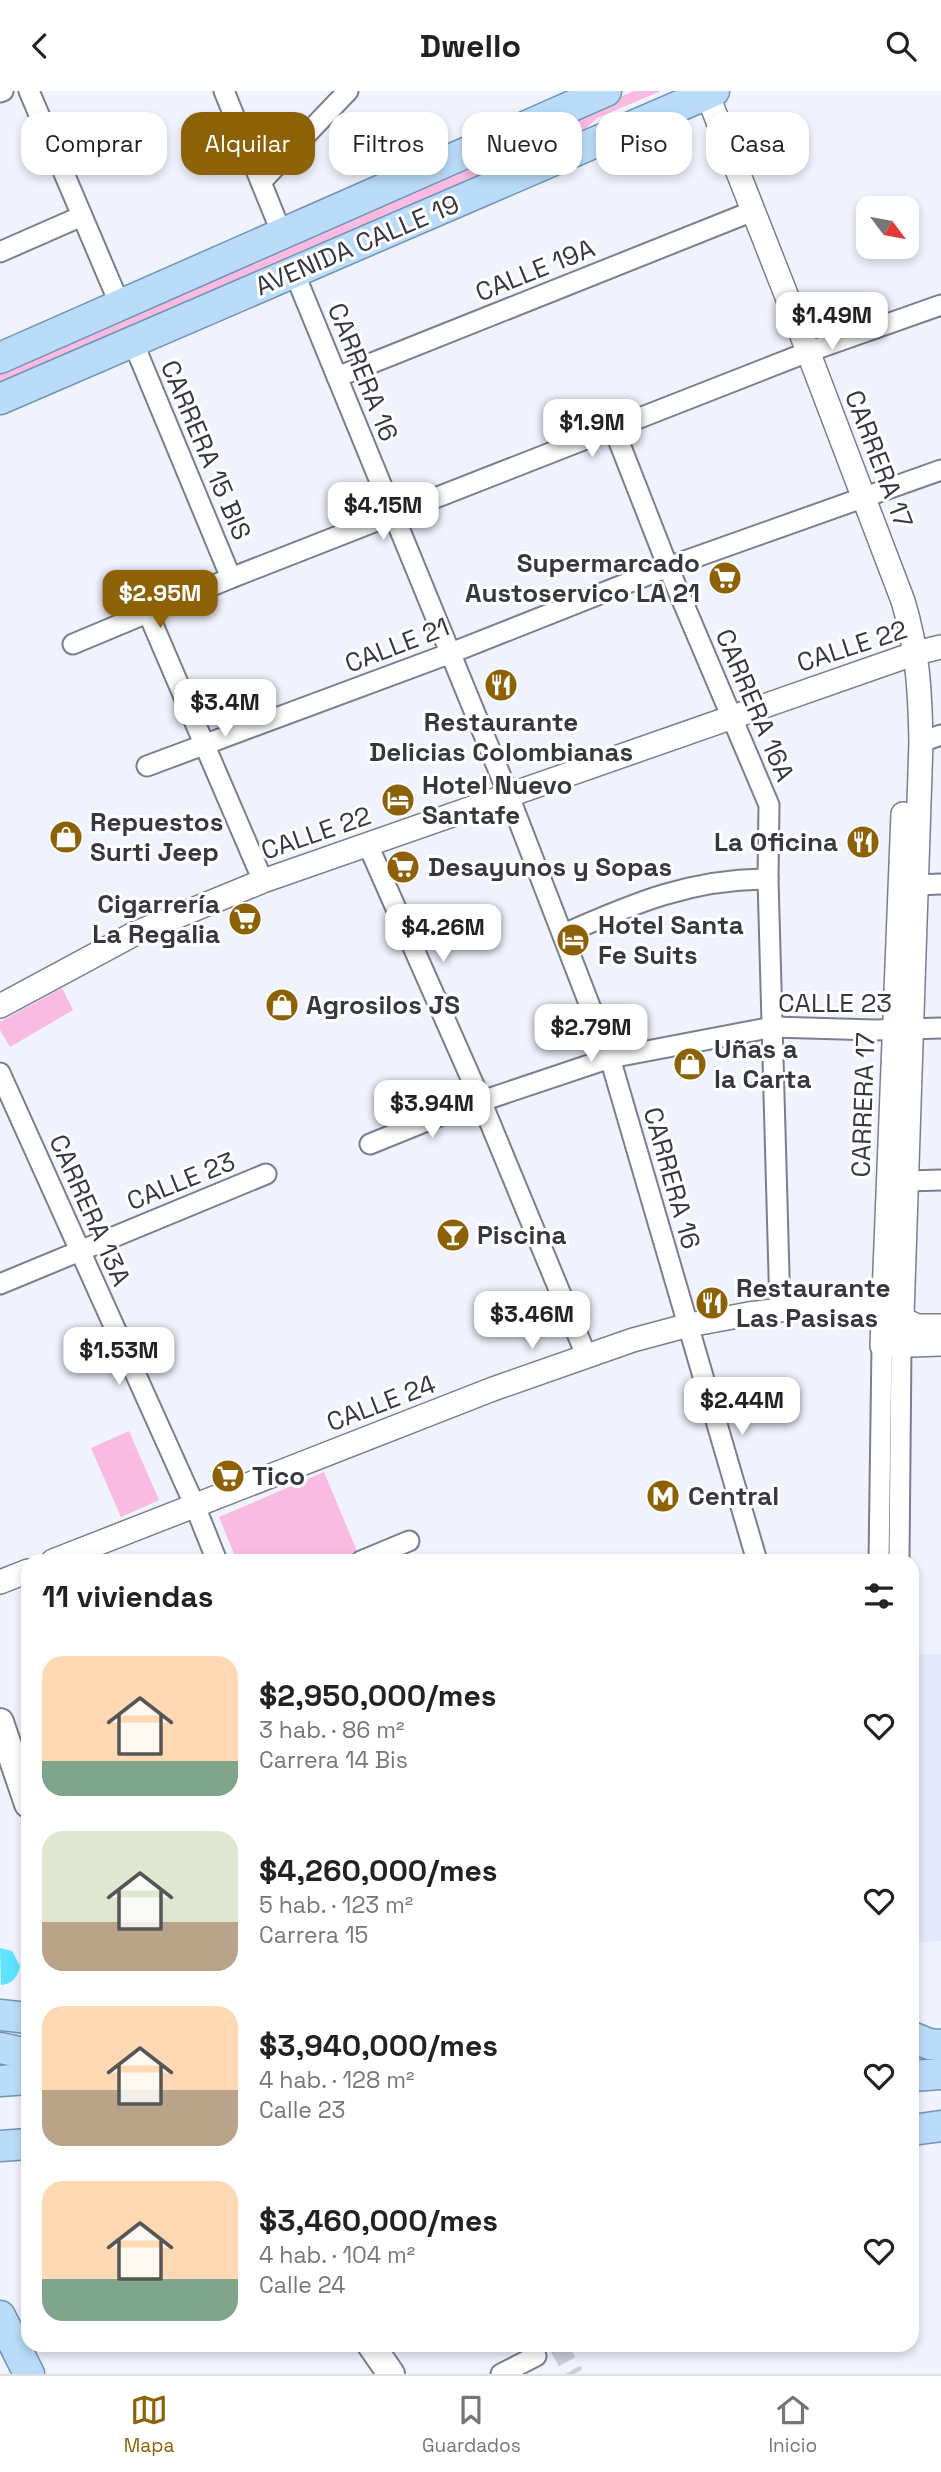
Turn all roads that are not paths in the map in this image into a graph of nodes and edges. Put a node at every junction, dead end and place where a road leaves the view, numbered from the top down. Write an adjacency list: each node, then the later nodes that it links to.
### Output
1 (29, 91): 8 (street)
2 (224, 91): 6 (street)
3 (348, 91): 6 (street)
4 (606, 91): 9 (main road, AVENIDA CALLE 19)
5 (709, 92): 7 (street, CARRERA 17); 11 (main road, AVENIDA CALLE 19)
6 (261, 182): 9 (street)
7 (753, 211): 15 (street, CARRERA 17); 17 (street, CALLE 19A)
8 (82, 216): 10 (street); 12 (street)
9 (282, 234): 12 (main road, AVENIDA CALLE 19)
10 (0, 253)
11 (294, 272): 14 (main road, AVENIDA CALLE 19); 17 (street, CARRERA 16)
12 (120, 305): 16 (main road, AVENIDA CALLE 19)
13 (941, 305): 15 (street)
14 (133, 342): 18 (main road, AVENIDA CALLE 19); 24 (street, CARRERA 15 BIS)
15 (808, 352): 19 (street); 21 (street, CARRERA 17)
16 (0, 358)
17 (337, 377): 22 (street, CARRERA 16)
18 (0, 399)
19 (614, 429): 22 (street); 23 (street, CARRERA 16A)
20 (941, 470): 21 (street, CALLE 21)
21 (864, 498): 23 (street, CALLE 21); 29 (street, CARRERA 17)
22 (394, 514): 24 (street); 28 (street, CARRERA 16)
23 (668, 567): 28 (street, CALLE 21); 30 (street, CARRERA 16A)
24 (231, 578): 25 (street)
25 (148, 613): 26 (street); 32 (street)
26 (73, 645)
27 (941, 647): 29 (street, CALLE 22)
28 (451, 653): 32 (street, CALLE 21); 34 (street, CARRERA 16)
29 (916, 653): 30 (street, CALLE 22); 31 (street, CARRERA 17); 44 (street, CARRERA 17)
30 (732, 716): 34 (street, CALLE 22); 36 (street, CARRERA 16A)
31 (931, 739): 39 (street, CARRERA 17)
32 (205, 744): 33 (street, CALLE 21); 37 (street)
33 (147, 766)
34 (509, 796): 35 (street, CALLE 22); 40 (street, CARRERA 16)
35 (368, 845): 37 (street, CALLE 22); 47 (street)
36 (768, 879): 40 (street); 42 (street, CARRERA 16A)
37 (263, 881): 41 (street, CALLE 22)
38 (941, 884): 39 (street)
39 (916, 885): 44 (street, CARRERA 17)
40 (564, 934): 45 (street, CARRERA 16)
41 (0, 1006)
42 (773, 1027): 44 (street, CALLE 23); 45 (street, CALLE 23); 54 (street, CARRERA 16A)
43 (941, 1028): 44 (street, CALLE 23)
44 (903, 1029): 51 (street, CARRERA 17); 55 (street, CARRERA 17)
45 (610, 1058): 47 (street, CALLE 23); 56 (street, CARRERA 16)
46 (0, 1073): 52 (street, CARRERA 13A)
47 (481, 1101): 48 (street, CALLE 23); 60 (street)
48 (370, 1144)
49 (266, 1174): 52 (street, CALLE 23)
50 (941, 1180): 51 (street)
51 (907, 1181): 55 (street, CARRERA 17)
52 (80, 1251): 53 (street, CALLE 23); 61 (street, CARRERA 13A)
53 (0, 1284)
54 (779, 1310): 55 (street, CALLE 24); 56 (street, CALLE 24)
55 (893, 1315): 57 (street, CALLE 24); 59 (street, CARRERA 17)
56 (689, 1325): 60 (street, CALLE 24); 66 (street, CARRERA 16)
57 (941, 1326)
58 (941, 1344): 59 (street)
59 (892, 1346): 67 (street, CARRERA 17); 68 (street, CARRERA 17)
60 (586, 1355): 61 (street, CALLE 24)
61 (195, 1506): 63 (street, CALLE 24); 64 (street, CARRERA 13A)
62 (409, 1541): 65 (street)
63 (71, 1554)
64 (214, 1554)
65 (378, 1554)
66 (755, 1554)
67 (879, 1554)
68 (899, 1554)
69 (21, 1574): 70 (street)
70 (0, 1582)
71 (0, 1722): 72 (main road)
72 (21, 1784)
73 (0, 2015): 74 (main road)
74 (21, 2017)
75 (919, 2040): 76 (main road)
76 (941, 2045)
77 (0, 2048): 78 (main road)
78 (21, 2052)
79 (941, 2074): 80 (main road)
80 (919, 2076)
81 (21, 2080): 82 (main road)
82 (0, 2081)
83 (0, 2126): 84 (main road)
84 (21, 2126)
85 (941, 2126): 86 (main road)
86 (919, 2129)
87 (21, 2144): 88 (main road)
88 (0, 2146)
89 (0, 2316): 92 (main road)
90 (536, 2356): 94 (street)
91 (380, 2358): 93 (street)
92 (29, 2374)
93 (407, 2374)
94 (502, 2374)

